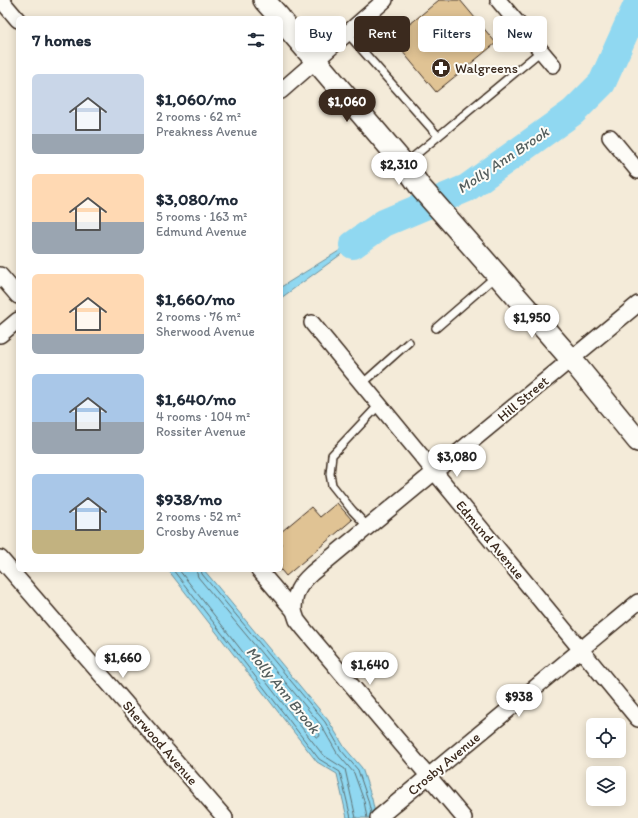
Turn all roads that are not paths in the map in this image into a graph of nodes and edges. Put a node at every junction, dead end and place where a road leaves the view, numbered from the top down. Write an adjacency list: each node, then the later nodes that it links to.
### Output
1 (1, 0): 7 (street)
2 (264, 0): 5 (main road)
3 (385, 0): 9 (street)
4 (498, 0): 6 (street)
5 (277, 16)
6 (511, 16)
7 (16, 18)
8 (283, 22): 12 (main road)
9 (347, 33): 12 (street); 15 (lane)
10 (540, 52): 15 (lane)
11 (542, 52): 13 (street)
12 (316, 60): 14 (street); 17 (main road)
13 (553, 65)
14 (283, 88)
15 (438, 136): 17 (lane)
16 (610, 137): 18 (street)
17 (404, 164): 19 (main road)
18 (638, 171)
19 (497, 274): 25 (lane); 28 (main road)
20 (0, 275): 21 (street)
21 (16, 294)
22 (638, 304): 28 (street, Hill Street)
23 (16, 322): 26 (street)
24 (312, 323): 29 (street, Edmund Avenue)
25 (436, 328)
26 (0, 335)
27 (409, 342): 29 (lane)
28 (571, 359): 31 (main road); 32 (street, Hill Street)
29 (362, 384): 30 (street, Edmund Avenue)
30 (380, 405): 32 (street, Edmund Avenue); 33 (lane)
31 (638, 441)
32 (434, 472): 33 (street, Hill Street); 38 (street, Edmund Avenue)
33 (368, 527): 37 (street, Hill Street)
34 (0, 558): 42 (street, Sherwood Avenue)
35 (262, 572): 37 (street)
36 (638, 602): 38 (street, Crosby Avenue)
37 (294, 611): 40 (street)
38 (581, 649): 39 (street, Edmund Avenue); 40 (street, Crosby Avenue)
39 (638, 719)
40 (428, 776): 41 (street, Crosby Avenue); 43 (street)
41 (380, 816)
42 (225, 818)
43 (464, 818)

